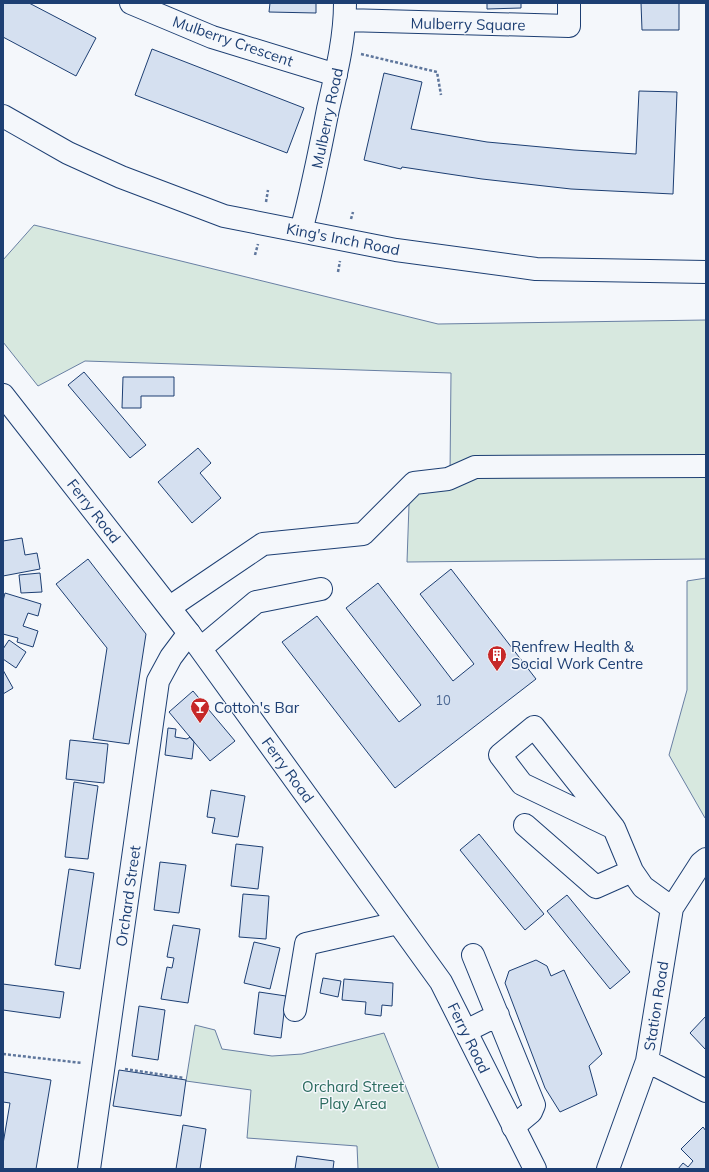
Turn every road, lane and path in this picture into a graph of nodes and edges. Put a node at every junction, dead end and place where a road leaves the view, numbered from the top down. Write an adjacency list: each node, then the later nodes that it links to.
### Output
1 (131, 3): 5 (street, Mulberry Crescent)
2 (569, 3): 3 (street, Mulberry Square)
3 (345, 12): 4 (street, Mulberry Road)
4 (341, 49): 5 (street, Mulberry Road); 6 (path)
5 (336, 74): 8 (street, Mulberry Road)
6 (441, 96)
7 (3, 116): 8 (street, King's Inch Road)
8 (301, 231): 9 (street, King's Inch Road)
9 (706, 272)
10 (3, 396): 13 (street, Ferry Road)
11 (706, 466): 13 (street)
12 (321, 589): 14 (street, Orchard Street)
13 (170, 607): 14 (street, Ferry Road)
14 (195, 640): 20 (street, Ferry Road); 29 (street, Orchard Street)
15 (525, 825): 18 (street)
16 (614, 828): 16 (street); 18 (street)
17 (706, 859): 19 (street, Station Road)
18 (632, 871): 19 (street)
19 (672, 908): 25 (street, Station Road)
20 (398, 923): 22 (street); 24 (street, Ferry Road)
21 (473, 955): 23 (street)
22 (295, 1010)
23 (498, 1015): 24 (street); 27 (street)
24 (466, 1031): 27 (street, Ferry Road)
25 (647, 1061): 26 (street); 28 (street, Station Road)
26 (706, 1091)
27 (513, 1127): 30 (street, Ferry Road)
28 (607, 1166)
29 (89, 1169)
30 (535, 1169)

